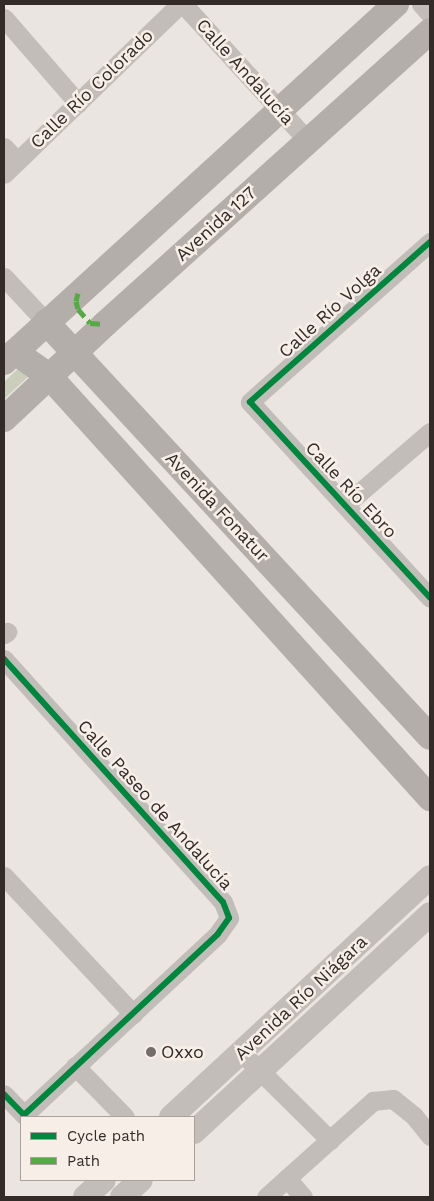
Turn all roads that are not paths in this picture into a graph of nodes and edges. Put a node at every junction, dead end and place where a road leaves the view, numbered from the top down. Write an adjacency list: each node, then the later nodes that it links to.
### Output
1 (182, 4): 7 (street, Calle Río Colorado); 8 (street, Calle Andalucía)
2 (396, 4): 8 (main road)
3 (421, 4): 4 (street)
4 (430, 14)
5 (4, 18): 7 (street)
6 (430, 31): 9 (main road, Avenida 127)
7 (78, 103): 11 (street, Calle Río Colorado)
8 (280, 110): 9 (street, Calle Andalucía); 14 (main road)
9 (308, 141): 16 (main road, Avenida 127)
10 (4, 147): 11 (street)
11 (10, 168)
12 (430, 242): 18 (street, Calle Río Volga)
13 (4, 277): 14 (street, Avenida Fonatur)
14 (46, 322): 15 (main road); 16 (main road, Avenida Fonatur)
15 (7, 352): 17 (main road, Avenida Fonatur)
16 (74, 352): 17 (main road, Avenida 127); 24 (main road, Avenida Fonatur)
17 (49, 376): 19 (main road, Avenida 127); 25 (main road, Avenida Fonatur)
18 (250, 402): 21 (street, Calle Río Ebro)
19 (4, 419)
20 (430, 432): 21 (street)
21 (345, 505): 22 (street, Calle Río Ebro)
22 (430, 598)
23 (4, 658): 29 (street, Calle Paseo de Andalucía)
24 (430, 737)
25 (430, 798)
26 (4, 876): 29 (street)
27 (425, 892): 30 (street, Avenida Río Niágara)
28 (430, 914): 32 (street, Avenida Río Niágara)
29 (132, 1014): 31 (street, Calle Paseo de Andalucía)
30 (242, 1053): 32 (street); 35 (street, Avenida Río Niágara)
31 (76, 1066): 33 (street, Calle Paseo de Andalucía); 34 (street)
32 (261, 1070): 36 (street, Avenida Río Niágara); 38 (street)
33 (4, 1094)
34 (124, 1116)
35 (172, 1116)
36 (195, 1131)
37 (430, 1136): 38 (street)
38 (330, 1140): 39 (street)
39 (287, 1178): 44 (street); 45 (street)
40 (103, 1181): 42 (street)
41 (140, 1181): 43 (street)
42 (85, 1197)
43 (122, 1197)
44 (266, 1197)
45 (303, 1197)

